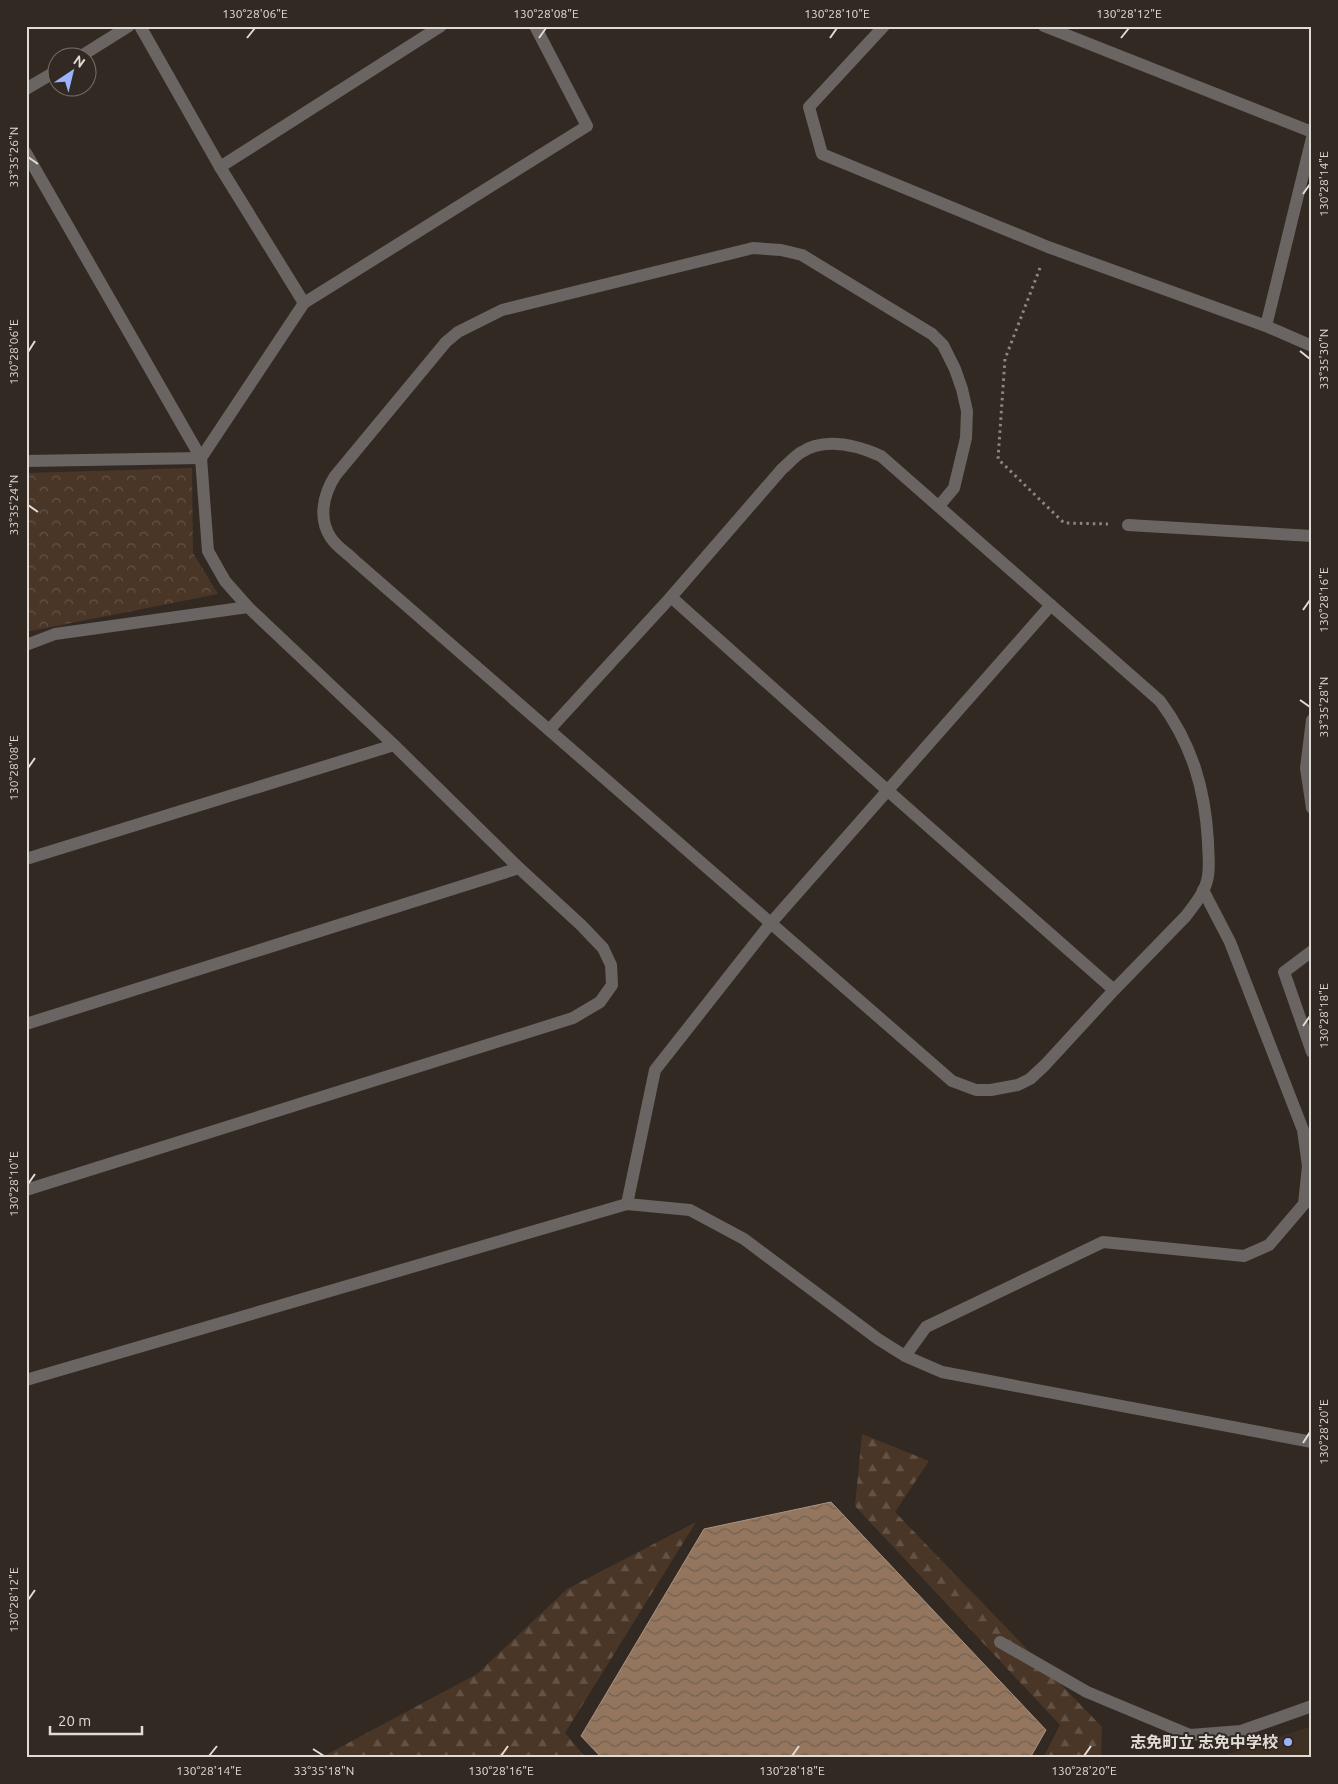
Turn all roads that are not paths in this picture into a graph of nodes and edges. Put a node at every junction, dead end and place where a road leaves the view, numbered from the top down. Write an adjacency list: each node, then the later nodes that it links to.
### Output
1 (129, 26): 7 (street)
2 (140, 26): 13 (street)
3 (441, 26): 13 (street)
4 (535, 26): 14 (street)
5 (884, 26): 15 (street)
6 (1044, 26): 10 (street)
7 (94, 48)
8 (48, 76): 9 (street)
9 (26, 89)
10 (1312, 132)
11 (1312, 138): 15 (street)
12 (26, 153): 17 (street)
13 (220, 167): 14 (street)
14 (304, 304): 17 (street)
15 (1266, 326): 16 (street)
16 (1312, 346)
17 (201, 458): 18 (street); 24 (street)
18 (26, 461)
19 (939, 506): 22 (street); 23 (street); 27 (street)
20 (1128, 525): 21 (street)
21 (1312, 536)
22 (671, 597): 27 (street); 29 (street)
23 (1052, 605): 29 (street); 33 (street)
24 (248, 607): 25 (street); 28 (street)
25 (26, 645)
26 (1312, 720): 30 (street)
27 (549, 730): 34 (street)
28 (394, 745): 31 (street); 32 (street)
29 (887, 790): 34 (street); 36 (street)
30 (1312, 808)
31 (26, 859)
32 (519, 868): 37 (street); 39 (street)
33 (1203, 890): 36 (street); 41 (street)
34 (770, 924): 36 (street); 40 (street)
35 (1312, 951): 38 (street)
36 (1114, 990)
37 (26, 1024)
38 (1312, 1052)
39 (26, 1190)
40 (627, 1204): 41 (street); 42 (street)
41 (904, 1356): 43 (street)
42 (26, 1380)
43 (1312, 1442)
44 (1000, 1642): 45 (street)
45 (1312, 1706)

